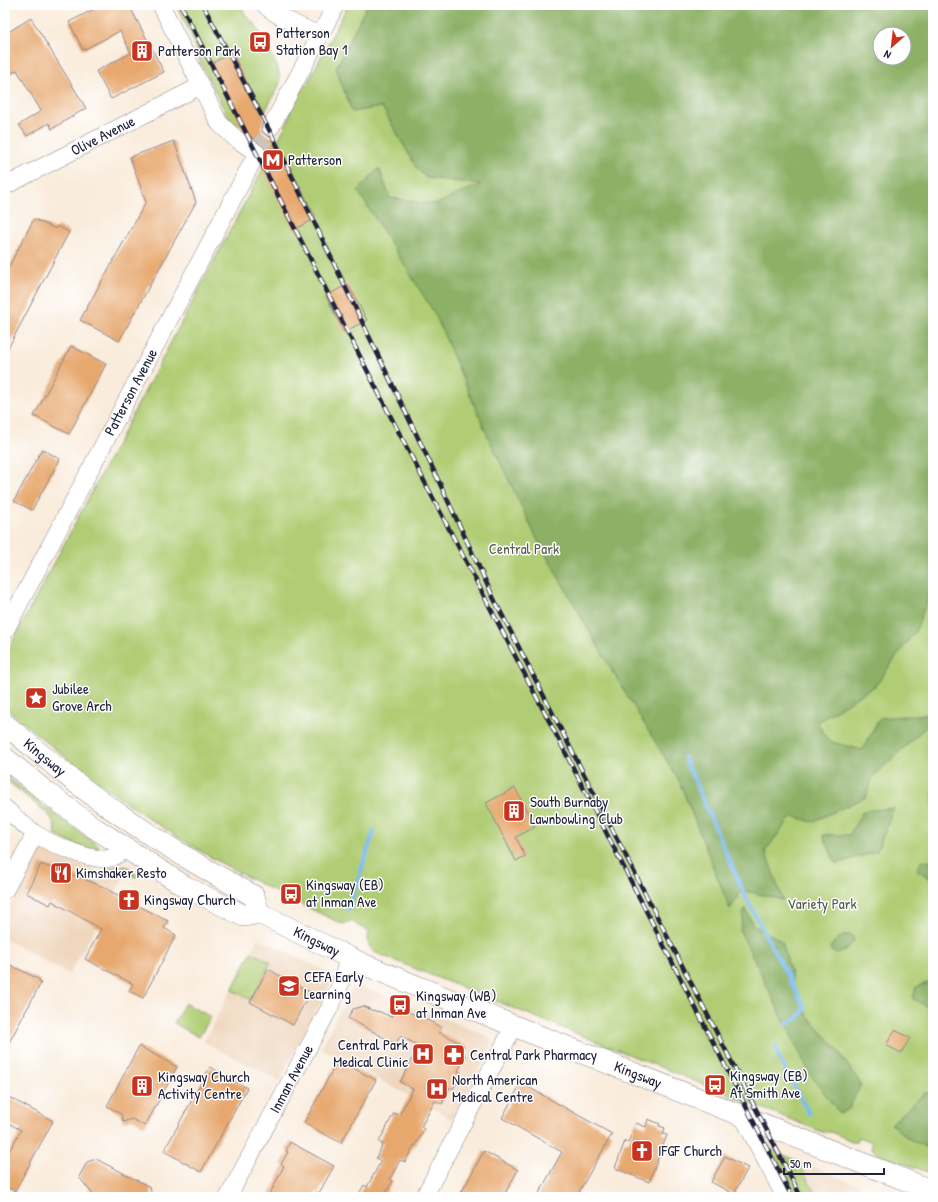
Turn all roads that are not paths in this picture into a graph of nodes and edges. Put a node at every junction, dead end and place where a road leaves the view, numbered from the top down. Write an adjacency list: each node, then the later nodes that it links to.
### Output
1 (161, 5): 5 (street)
2 (265, 5): 4 (street)
3 (336, 5): 4 (street)
4 (320, 36): 6 (street)
5 (200, 86): 7 (street, Olive Avenue); 8 (street, Patterson Avenue)
6 (271, 126)
7 (5, 186)
8 (5, 631)
9 (5, 724): 15 (main road, Kingsway)
10 (5, 758): 13 (main road, Kingsway)
11 (5, 808): 12 (street)
12 (35, 834): 13 (street); 14 (street)
13 (127, 849): 15 (main road, Kingsway)
14 (5, 890)
15 (258, 913): 16 (main road, Kingsway)
16 (349, 957): 17 (main road, Kingsway); 20 (street, Inman Avenue)
17 (514, 1026): 18 (main road, Kingsway); 21 (street)
18 (744, 1117): 19 (main road, Kingsway); 22 (street)
19 (933, 1191)
20 (228, 1197)
21 (424, 1197)
22 (785, 1197)

